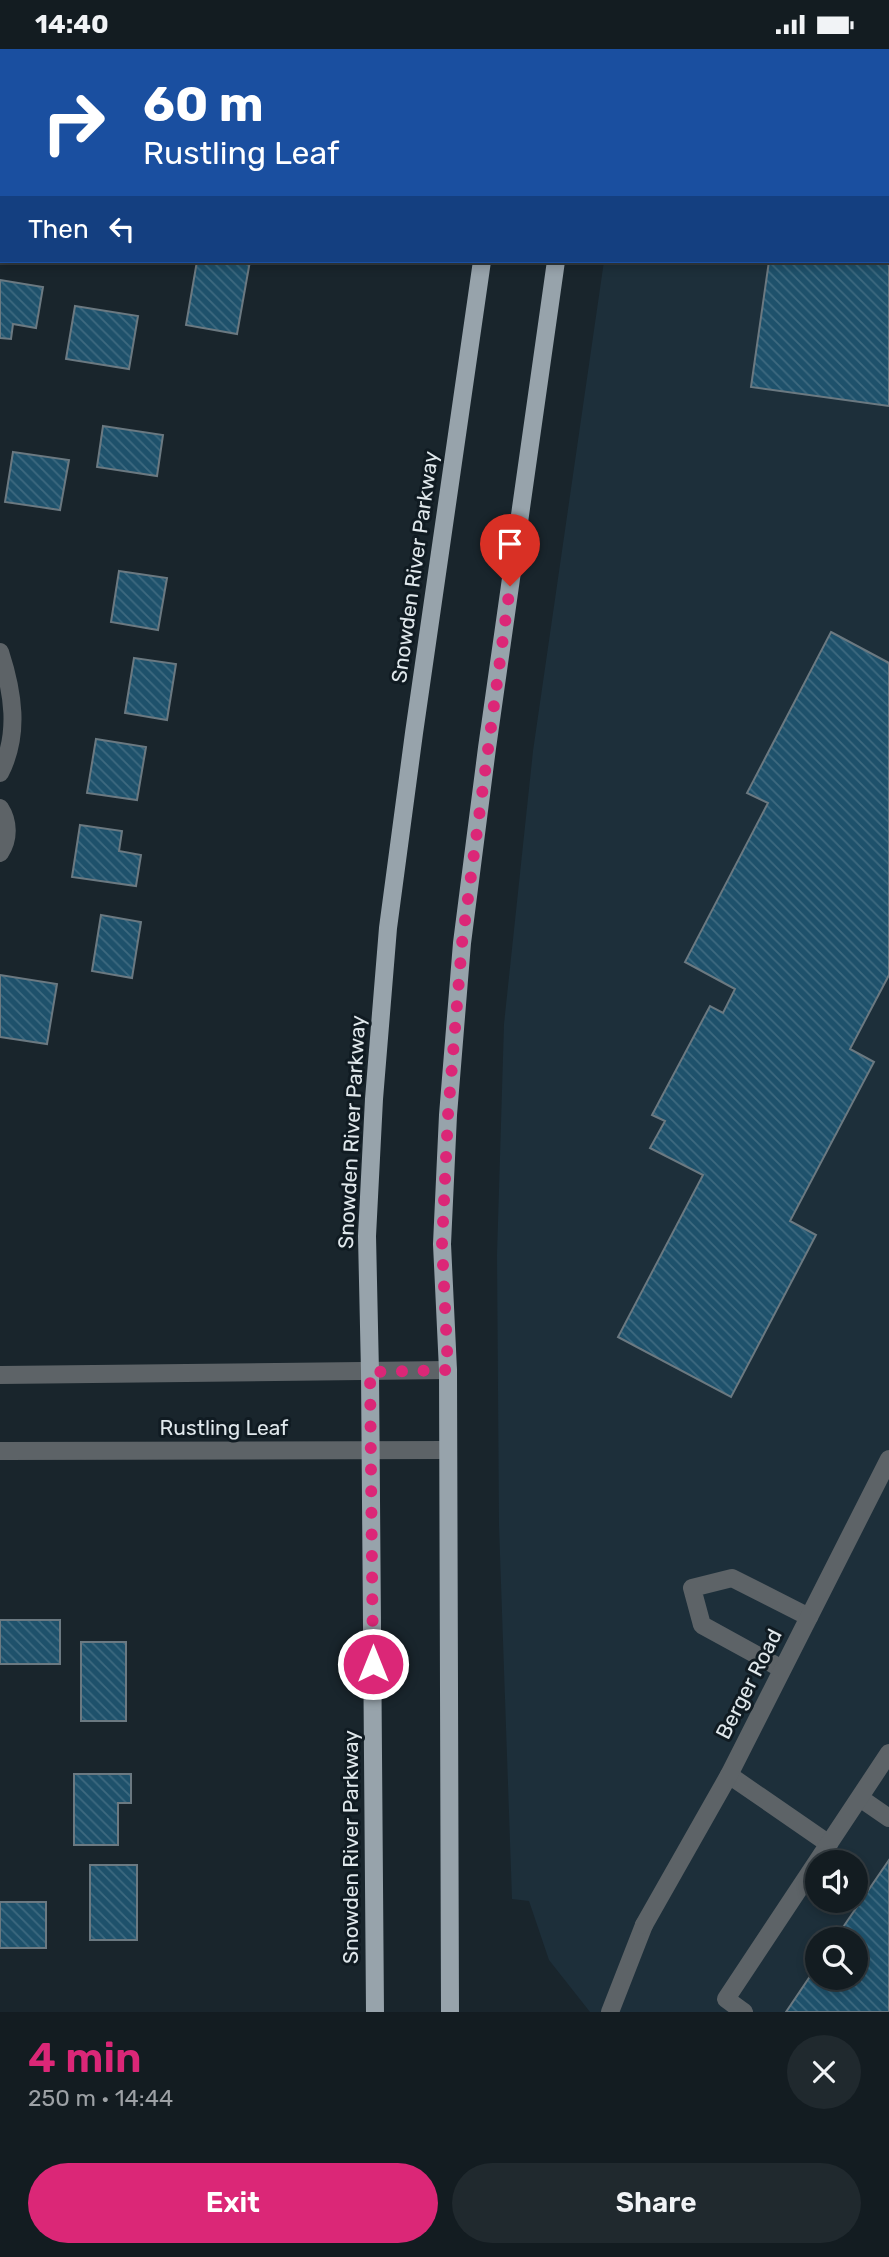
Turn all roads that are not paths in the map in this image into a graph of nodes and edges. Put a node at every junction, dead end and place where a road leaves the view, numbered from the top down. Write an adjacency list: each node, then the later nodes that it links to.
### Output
1 (482, 263): 8 (main road, Snowden River Parkway)
2 (556, 263): 7 (main road)
3 (0, 652): 4 (street)
4 (0, 773)
5 (0, 808): 6 (street)
6 (0, 853)
7 (448, 1370): 8 (street); 11 (main road)
8 (370, 1372): 9 (street); 10 (main road, Snowden River Parkway)
9 (0, 1375)
10 (371, 1450): 11 (street, Rustling Leaf); 12 (street, Rustling Leaf); 21 (main road, Snowden River Parkway)
11 (448, 1450): 22 (main road)
12 (0, 1451)
13 (889, 1459): 14 (street, Berger Road)
14 (809, 1617): 15 (street, Berger Road); 15 (street)
15 (782, 1669): 17 (street, Berger Road)
16 (889, 1753): 18 (street)
17 (729, 1775): 20 (street); 23 (street, Berger Road)
18 (860, 1798): 19 (street); 20 (street)
19 (889, 1818)
20 (829, 1844): 24 (street)
21 (375, 2012)
22 (450, 2012)
23 (610, 2012)
24 (744, 2012)

